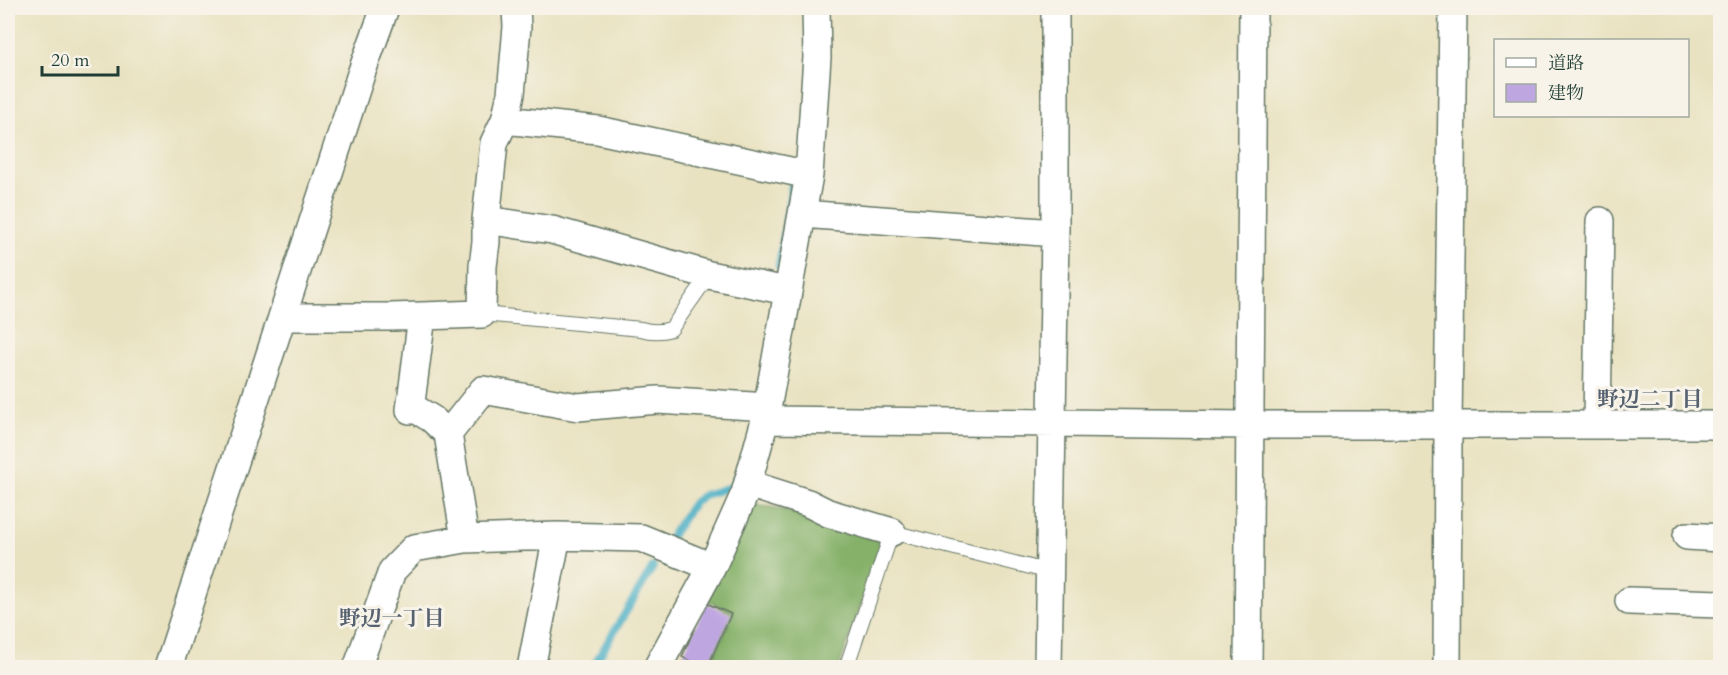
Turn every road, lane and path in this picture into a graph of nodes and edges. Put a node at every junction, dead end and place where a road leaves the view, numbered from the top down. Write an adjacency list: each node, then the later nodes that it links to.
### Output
1 (385, 8): 17 (street)
2 (516, 8): 7 (street)
3 (816, 8): 8 (street)
4 (1055, 8): 12 (street)
5 (1253, 8): 20 (street)
6 (1453, 8): 23 (street)
7 (506, 120): 8 (street); 10 (street)
8 (808, 175): 9 (street)
9 (802, 214): 12 (street); 14 (street)
10 (486, 220): 13 (street); 15 (street)
11 (1600, 221): 21 (street)
12 (1055, 233): 19 (street)
13 (708, 274): 14 (street); 15 (lane)
14 (787, 291): 18 (street)
15 (482, 314): 16 (street)
16 (422, 316): 17 (street); 24 (street)
17 (282, 317): 35 (street)
18 (767, 414): 19 (street); 24 (street); 25 (street)
19 (1052, 422): 20 (street); 32 (street)
20 (1249, 425): 23 (street); 41 (street)
21 (1598, 425): 22 (street); 23 (street)
22 (1720, 425)
23 (1448, 426): 42 (street)
24 (448, 434): 30 (street)
25 (748, 484): 26 (street); 31 (street)
26 (892, 532): 32 (lane); 39 (lane)
27 (557, 536): 30 (street); 31 (street); 37 (street)
28 (1687, 536): 29 (street)
29 (1720, 538)
30 (465, 539): 36 (street)
31 (712, 567): 38 (street)
32 (1050, 572): 40 (street)
33 (1629, 601): 34 (street)
34 (1720, 604)
35 (168, 668)
36 (357, 668)
37 (531, 668)
38 (657, 668)
39 (846, 668)
40 (1048, 668)
41 (1248, 668)
42 (1447, 668)

